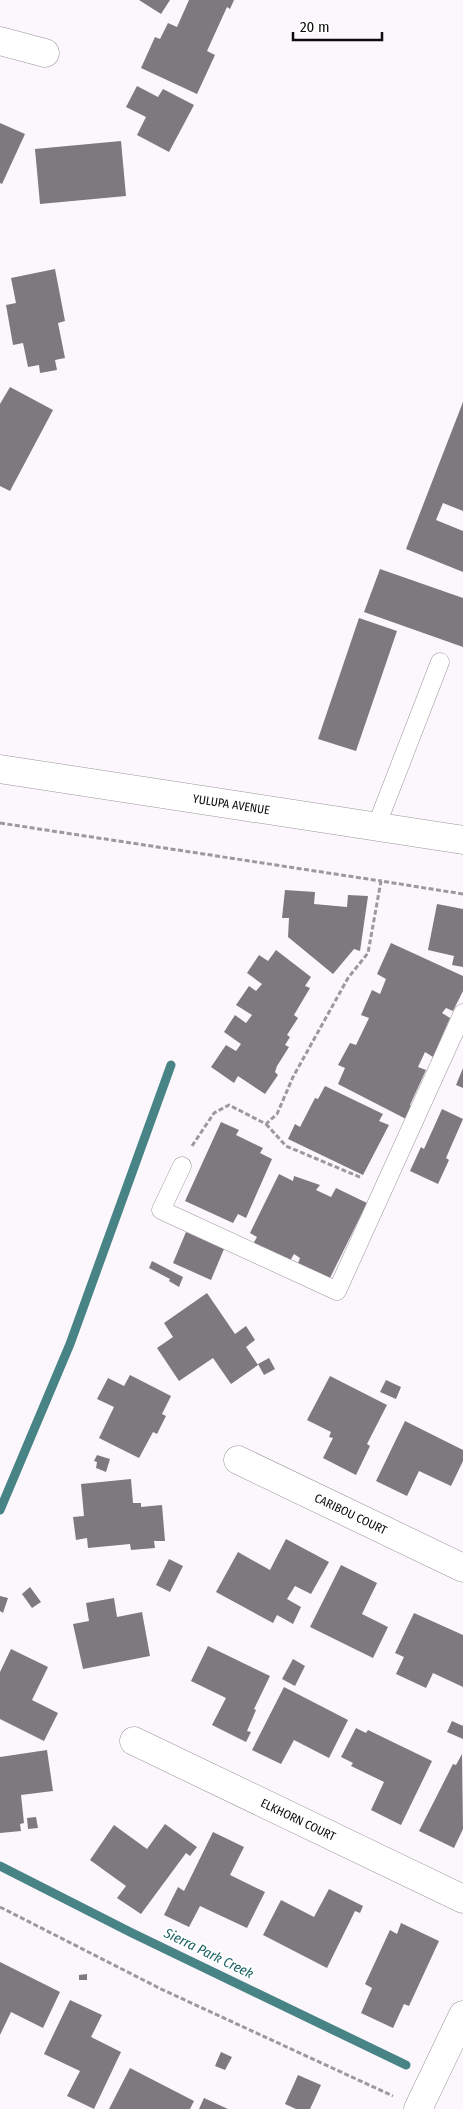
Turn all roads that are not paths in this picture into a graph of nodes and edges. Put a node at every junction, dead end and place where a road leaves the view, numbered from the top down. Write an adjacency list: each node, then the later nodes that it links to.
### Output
1 (0, 41): 2 (street)
2 (45, 53)
3 (440, 662): 5 (lane)
4 (0, 769): 5 (street, YULUPA AVENUE)
5 (376, 826): 6 (street, YULUPA AVENUE)
6 (463, 840)
7 (463, 1013): 8 (lane)
8 (182, 1166)
9 (238, 1460): 10 (street, CARIBOU COURT)
10 (463, 1568)
11 (134, 1741): 12 (street, ELKHORN COURT)
12 (463, 1900)
13 (463, 2015): 14 (street)
14 (423, 2107)

